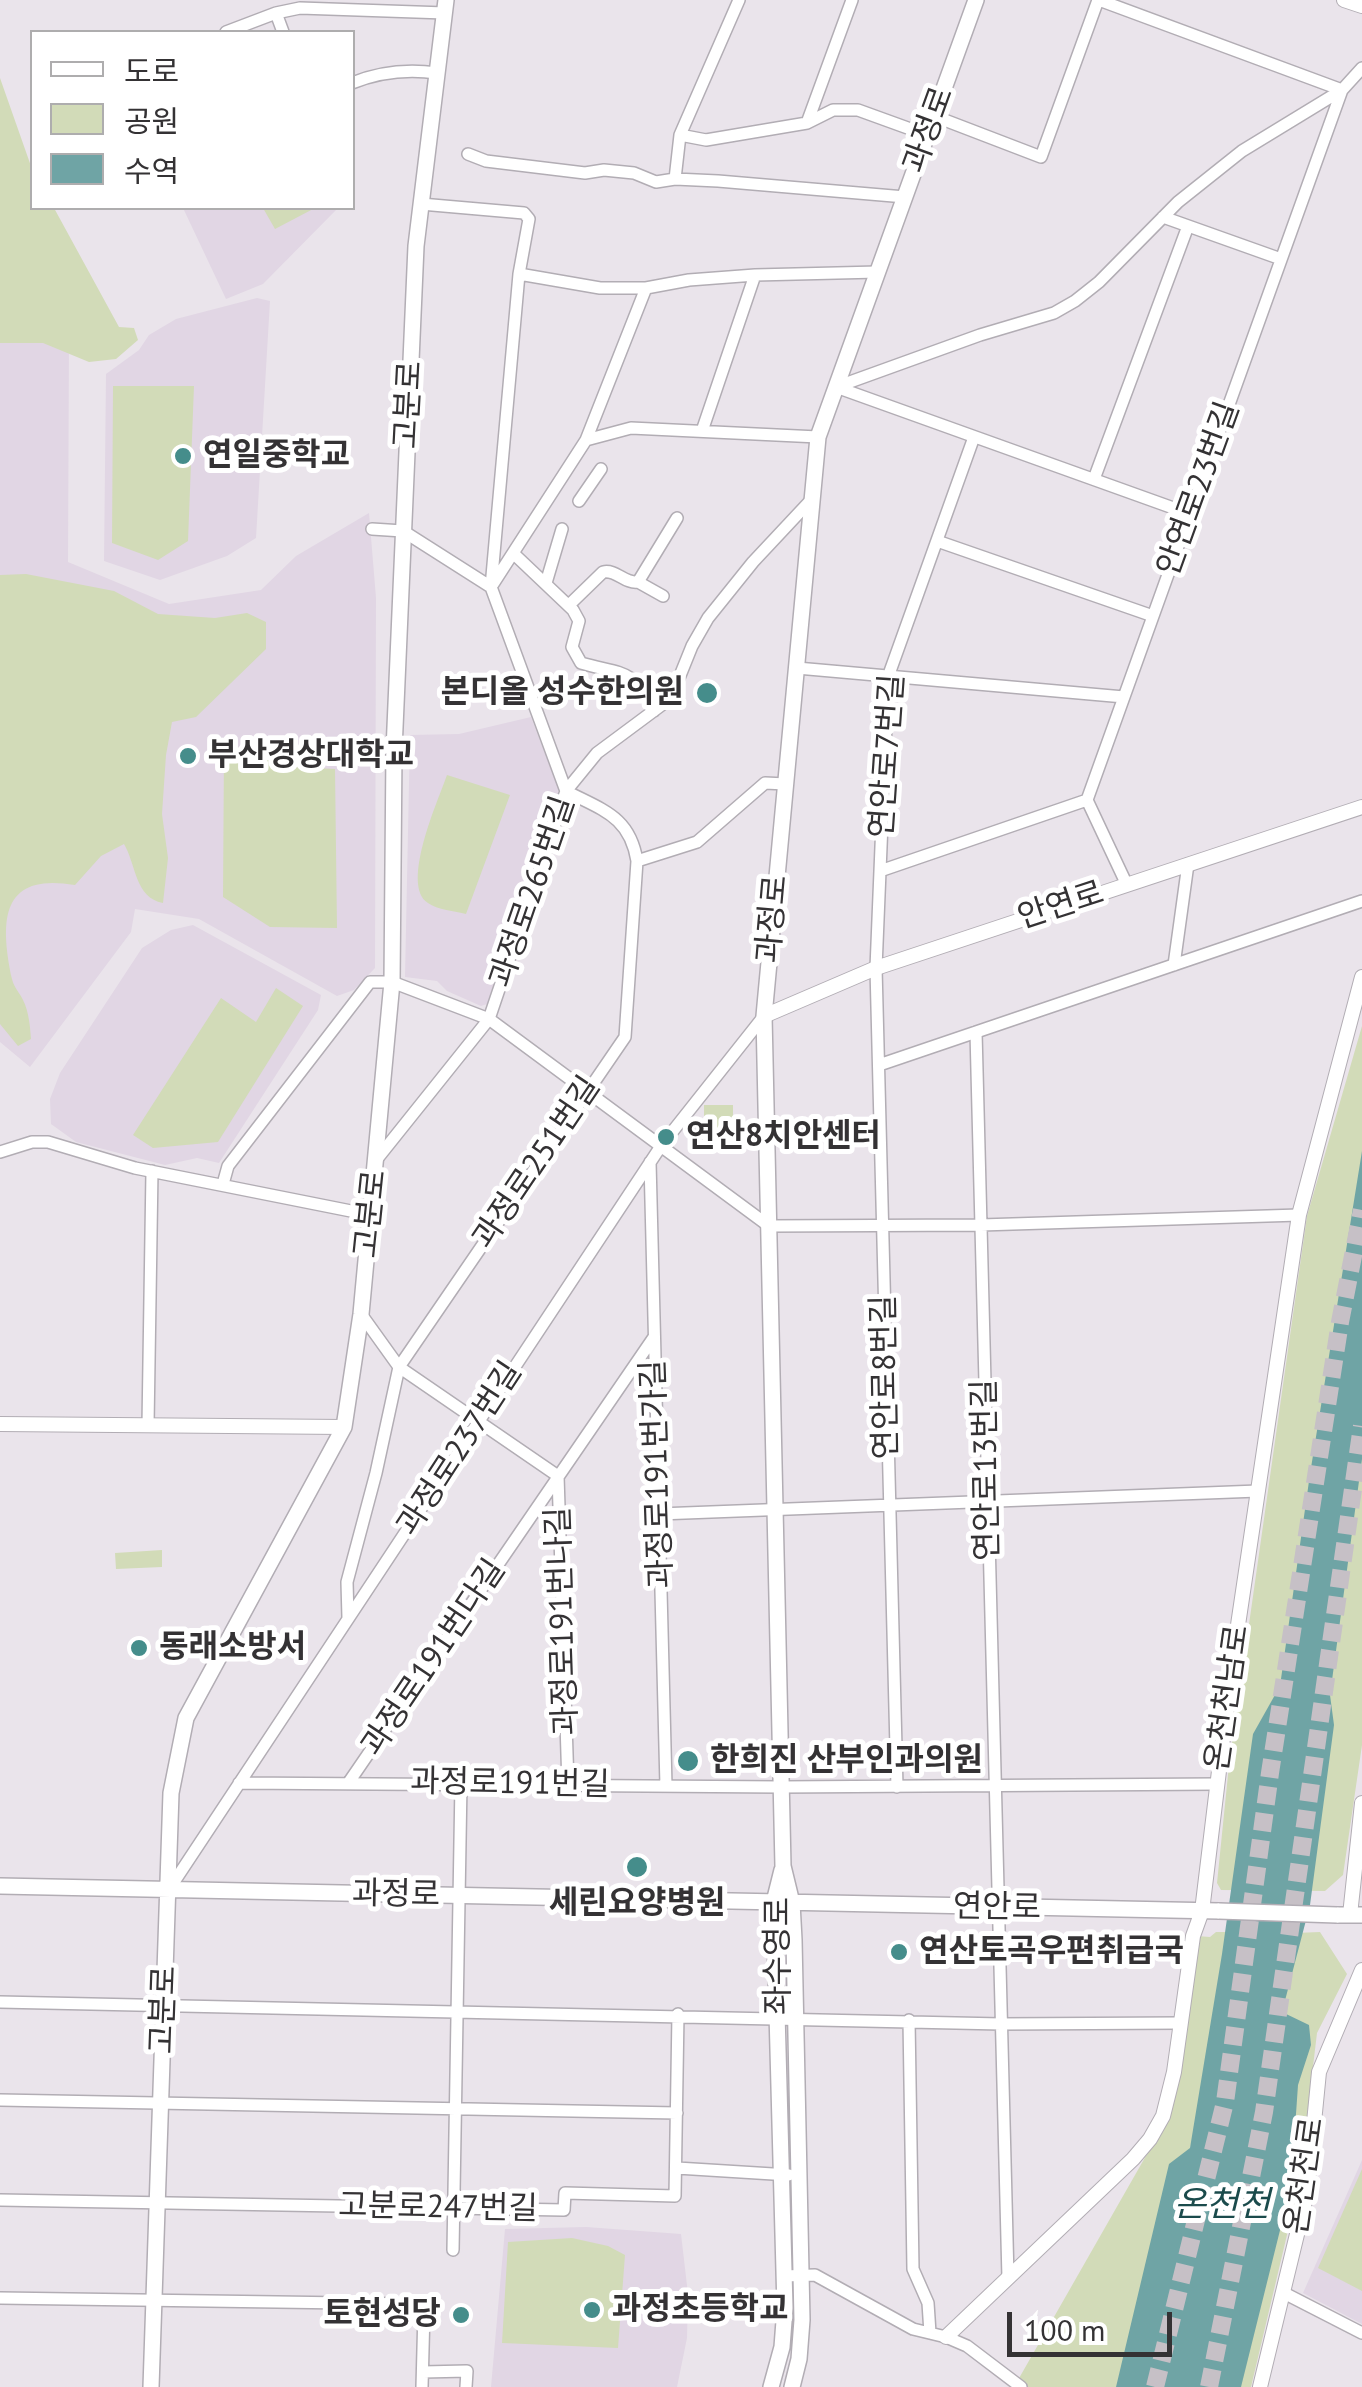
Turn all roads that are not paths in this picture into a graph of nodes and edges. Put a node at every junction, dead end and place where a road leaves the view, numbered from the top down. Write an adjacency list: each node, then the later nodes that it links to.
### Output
1 (739, 0): 17 (street)
2 (852, 0): 16 (street)
3 (976, 0): 15 (main road, 과정로)
4 (1099, 0): 14 (street); 15 (street)
5 (1344, 0): 7 (street)
6 (446, 6): 8 (street); 12 (main road, 고분로)
7 (1362, 6)
8 (276, 13): 9 (street); 10 (street)
9 (231, 30)
10 (283, 30)
11 (1362, 68): 14 (street)
12 (437, 73): 13 (street); 22 (main road, 고분로)
13 (355, 82)
14 (1342, 90): 23 (street); 25 (street, 안연로23번길)
15 (934, 116): 18 (main road, 과정로)
16 (807, 123): 17 (street); 18 (street)
17 (680, 135): 20 (street)
18 (927, 135): 21 (main road, 과정로)
19 (468, 154): 20 (street)
20 (675, 179): 21 (street)
21 (905, 197): 26 (main road, 과정로)
22 (421, 204): 27 (street); 43 (main road, 고분로)
23 (1163, 217): 24 (street); 30 (street)
24 (1188, 226): 25 (street); 36 (street)
25 (1281, 259): 39 (street, 안연로23번길)
26 (878, 272): 28 (street); 30 (main road, 과정로)
27 (519, 274): 29 (street); 48 (street)
28 (755, 275): 29 (street); 31 (street)
29 (646, 288): 34 (street)
30 (836, 387): 32 (main road, 과정로); 33 (street)
31 (702, 431): 32 (street); 34 (street)
32 (818, 437): 37 (main road, 과정로)
33 (974, 437): 36 (street); 44 (street, 연안로7번길)
34 (586, 440): 45 (street)
35 (601, 470): 38 (street)
36 (1094, 480): 39 (street)
37 (812, 499): 52 (main road, 과정로); 55 (street, 과정로265번길)
38 (579, 501)
39 (1190, 514): 51 (street, 안연로23번길)
40 (677, 518): 46 (street)
41 (562, 529): 47 (street)
42 (372, 530): 43 (street)
43 (403, 531): 48 (street); 68 (main road, 고분로)
44 (936, 541): 51 (street); 53 (street, 연안로7번길)
45 (514, 554): 47 (street); 48 (street)
46 (638, 582): 49 (street); 50 (street)
47 (546, 583): 50 (street)
48 (491, 587): 57 (street)
49 (663, 596)
50 (569, 605): 55 (street)
51 (1153, 616): 54 (street, 안연로23번길)
52 (797, 668): 53 (street); 56 (main road, 과정로)
53 (888, 677): 54 (street); 62 (street, 연안로7번길)
54 (1124, 697): 58 (street, 안연로23번길)
55 (654, 711): 57 (street, 과정로265번길)
56 (786, 784): 60 (street); 69 (main road, 과정로)
57 (566, 792): 60 (street); 70 (street, 과정로265번길)
58 (1088, 800): 62 (street); 63 (street)
59 (1362, 807): 61 (street, 안연로)
60 (637, 861): 73 (street, 과정로251번길)
61 (1188, 864): 63 (street, 안연로); 65 (street)
62 (880, 870): 66 (street, 연안로7번길)
63 (1127, 885): 66 (street, 안연로)
64 (1362, 901): 65 (street)
65 (1174, 965): 71 (street)
66 (876, 968): 69 (street, 안연로); 72 (street, 연안로8번길)
67 (1362, 976): 81 (street, 온천천남로)
68 (392, 982): 70 (street); 76 (main road, 고분로); 79 (street)
69 (764, 1016): 74 (street, 과정로237번길); 83 (main road, 과정로)
70 (489, 1019): 73 (street); 76 (street, 과정로265번길)
71 (976, 1032): 72 (street); 82 (street, 연안로13번길)
72 (878, 1065): 84 (street, 연안로8번길)
73 (586, 1090): 74 (street); 87 (street, 과정로251번길)
74 (661, 1146): 77 (street, 과정로237번길); 83 (street)
75 (0, 1152): 78 (street)
76 (377, 1159): 80 (main road, 고분로)
77 (650, 1162): 86 (street, 과정로191번가길); 88 (street, 과정로237번길)
78 (152, 1171): 79 (street); 90 (street)
79 (223, 1184): 80 (street)
80 (371, 1215): 85 (main road, 고분로)
81 (1299, 1215): 82 (street); 93 (street, 온천천남로)
82 (981, 1225): 84 (street); 94 (street, 연안로13번길)
83 (769, 1226): 84 (street); 96 (main road, 과정로)
84 (882, 1226): 95 (street, 연안로8번길)
85 (361, 1314): 87 (street, 과정로191번나길); 91 (main road, 고분로)
86 (654, 1337): 92 (street, 과정로191번다길); 97 (street, 과정로191번가길)
87 (399, 1366): 88 (street, 과정로191번나길); 98 (street, 과정로251번길)
88 (478, 1422): 92 (street, 과정로191번나길); 98 (street, 과정로237번길)
89 (0, 1424): 90 (street)
90 (148, 1426): 91 (street)
91 (344, 1427): 111 (main road, 고분로)
92 (558, 1476): 100 (street, 과정로191번다길); 102 (street, 과정로191번나길)
93 (1258, 1491): 94 (street); 103 (street, 온천천남로)
94 (988, 1503): 95 (street); 106 (street, 연안로13번길)
95 (890, 1505): 96 (street); 105 (street, 연안로8번길)
96 (775, 1509): 97 (street); 107 (main road, 과정로)
97 (659, 1514): 104 (street, 과정로191번가길)
98 (348, 1618): 99 (street, 과정로237번길)
99 (240, 1782): 100 (street, 과정로191번길); 111 (street, 과정로237번길)
100 (349, 1782): 101 (street, 과정로191번길)
101 (461, 1783): 102 (street, 과정로191번길); 112 (street)
102 (568, 1784): 104 (street, 과정로191번길)
103 (1217, 1784): 106 (street, 과정로191번길); 116 (street, 온천천남로)
104 (666, 1786): 107 (street, 과정로191번길)
105 (897, 1786): 106 (street, 과정로191번길); 107 (street, 과정로191번길)
106 (995, 1786): 115 (street, 연안로13번길)
107 (781, 1787): 109 (main road, 과정로)
108 (1362, 1804): 117 (street)
109 (783, 1866): 113 (main road, 좌수영로); 114 (main road, 좌수영로)
110 (0, 1886): 111 (main road, 과정로)
111 (168, 1890): 112 (main road, 과정로); 120 (main road, 고분로)
112 (459, 1896): 113 (main road, 과정로); 121 (street)
113 (774, 1902): 114 (main road, 과정로); 123 (main road, 좌수영로)
114 (792, 1903): 115 (main road, 연안로); 123 (main road, 좌수영로)
115 (998, 1908): 116 (main road, 연안로); 126 (street, 연안로13번길)
116 (1210, 1911): 117 (main road, 연안로, bridge); 125 (street, 온천천남로)
117 (1349, 1915)
118 (1362, 1970): 140 (street, 온천천로)
119 (0, 2002): 120 (street)
120 (164, 2005): 121 (street); 128 (main road, 고분로)
121 (457, 2010): 122 (street); 129 (street)
122 (678, 2014): 123 (street); 130 (street)
123 (786, 2017): 124 (street); 132 (main road, 좌수영로); 133 (main road, 좌수영로)
124 (909, 2020): 126 (street); 143 (street)
125 (1181, 2023): 126 (street); 139 (street, 온천천남로)
126 (1001, 2024): 139 (street, 연안로13번길)
127 (0, 2100): 128 (street)
128 (161, 2103): 129 (street); 135 (main road, 고분로)
129 (455, 2110): 130 (street); 136 (street)
130 (677, 2114): 131 (street)
131 (676, 2168): 132 (street); 136 (street, 고분로247번길)
132 (781, 2175): 133 (street); 138 (main road, 좌수영로)
133 (798, 2175): 138 (main road, 좌수영로)
134 (0, 2200): 135 (street, 고분로247번길)
135 (157, 2203): 136 (street, 고분로247번길); 142 (main road, 고분로)
136 (454, 2208): 137 (street)
137 (453, 2250)
138 (792, 2276): 143 (street); 150 (main road, 좌수영로); 151 (main road, 좌수영로)
139 (1008, 2278): 145 (street, 온천천남로)
140 (1284, 2293): 144 (street); 153 (street, 온천천로)
141 (0, 2298): 142 (street)
142 (154, 2302): 146 (street); 147 (main road, 고분로)
143 (930, 2333): 145 (street)
144 (1362, 2333)
145 (946, 2336): 152 (street)
146 (422, 2372): 148 (street); 149 (street)
147 (151, 2387)
148 (422, 2387)
149 (466, 2387)
150 (772, 2387)
151 (792, 2387)
152 (1021, 2387)
153 (1260, 2387)

